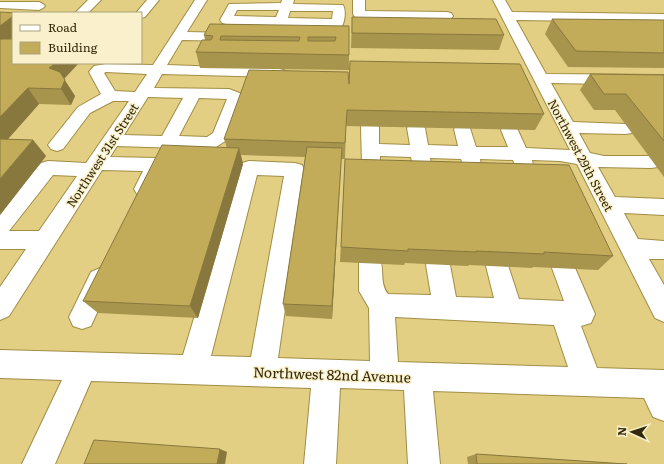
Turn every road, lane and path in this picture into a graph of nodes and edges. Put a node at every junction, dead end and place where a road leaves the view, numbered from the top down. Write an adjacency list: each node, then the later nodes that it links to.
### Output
1 (95, 0): 9 (street)
2 (153, 0): 10 (street)
3 (201, 0): 15 (street, Northwest 31st Street)
4 (359, 0): 14 (street)
5 (499, 0): 13 (street, Northwest 29th Street)
6 (287, 4): 12 (street); 12 (street); 12 (street)
7 (0, 6): 8 (street)
8 (39, 6)
9 (82, 12)
10 (142, 13)
11 (664, 18): 13 (street)
12 (282, 21)
13 (507, 25): 17 (street, Northwest 29th Street)
14 (451, 28)
15 (178, 36): 16 (street); 18 (street, Northwest 31st Street)
16 (249, 37)
17 (531, 69): 20 (street); 25 (street, Northwest 29th Street)
18 (157, 70): 19 (street); 22 (street, Northwest 31st Street); 23 (street)
19 (294, 74)
20 (664, 80)
21 (193, 94): 22 (street); 31 (street); 31 (street)
22 (142, 95): 23 (street); 30 (street, Northwest 31st Street)
23 (110, 96): 32 (street)
24 (370, 127): 33 (street)
25 (566, 127): 28 (street); 37 (street, Northwest 29th Street)
26 (416, 128): 34 (street)
27 (463, 129): 35 (street)
28 (626, 129)
29 (510, 130): 36 (street)
30 (112, 140): 31 (street); 39 (street, Northwest 31st Street)
31 (167, 142)
32 (57, 145)
33 (371, 150): 34 (street); 40 (street)
34 (420, 152): 35 (street); 41 (street)
35 (469, 153): 36 (street); 42 (street)
36 (520, 154): 37 (street); 43 (street)
37 (584, 158): 38 (street); 45 (street, Northwest 29th Street)
38 (651, 162)
39 (94, 167): 44 (street); 47 (street); 49 (street, Northwest 31st Street)
40 (371, 176)
41 (424, 177)
42 (475, 178)
43 (530, 179)
44 (136, 206)
45 (608, 206): 46 (street); 50 (street, Northwest 29th Street)
46 (664, 207)
47 (0, 227)
48 (0, 240): 49 (street)
49 (46, 240): 58 (street, Northwest 31st Street)
50 (631, 248): 51 (street); 60 (street, Northwest 29th Street)
51 (664, 250)
52 (109, 262): 63 (street)
53 (371, 263): 57 (street)
54 (438, 265): 59 (street)
55 (498, 266): 61 (street)
56 (564, 268): 62 (street)
57 (382, 305): 59 (street); 69 (street)
58 (0, 308)
59 (445, 308): 61 (street)
60 (664, 310)
61 (510, 311): 62 (street)
62 (563, 314): 71 (street)
63 (82, 317)
64 (0, 364): 65 (street, Northwest 82nd Avenue)
65 (83, 366): 66 (street, Northwest 82nd Avenue); 73 (street)
66 (193, 370): 67 (street, Northwest 82nd Avenue); 67 (street)
67 (262, 372): 68 (street, Northwest 82nd Avenue)
68 (326, 374): 69 (street, Northwest 82nd Avenue); 74 (street)
69 (385, 375): 70 (street, Northwest 82nd Avenue)
70 (417, 376): 71 (street, Northwest 82nd Avenue); 75 (street)
71 (588, 382): 72 (street, Northwest 82nd Avenue)
72 (660, 391)
73 (38, 464)
74 (320, 464)
75 (424, 464)

